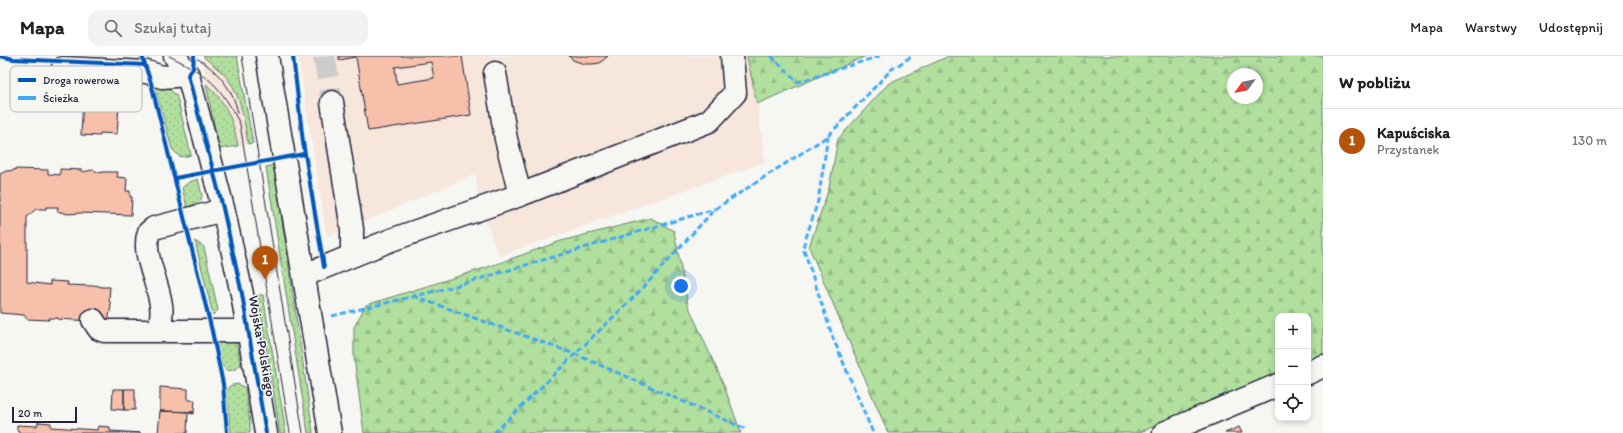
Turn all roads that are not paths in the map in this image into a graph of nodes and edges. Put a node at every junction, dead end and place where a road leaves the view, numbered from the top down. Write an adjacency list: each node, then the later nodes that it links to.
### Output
1 (175, 56): 4 (street, Wojska Polskiego)
2 (267, 56): 13 (street)
3 (732, 56): 10 (street)
4 (191, 66): 7 (street); 11 (street, Wojska Polskiego)
5 (142, 72): 7 (street)
6 (495, 73): 10 (street)
7 (162, 76): 8 (street)
8 (142, 84)
9 (332, 102): 12 (street)
10 (520, 195): 12 (street)
11 (223, 210): 15 (street); 16 (street, Wojska Polskiego)
12 (352, 255): 13 (street)
13 (305, 275): 21 (street)
14 (93, 320): 15 (street)
15 (156, 331): 16 (street)
16 (249, 331): 20 (street, Wojska Polskiego)
17 (1323, 366): 18 (street)
18 (1311, 372)
19 (1275, 386): 22 (street)
20 (266, 433)
21 (330, 433)
22 (1164, 433)

